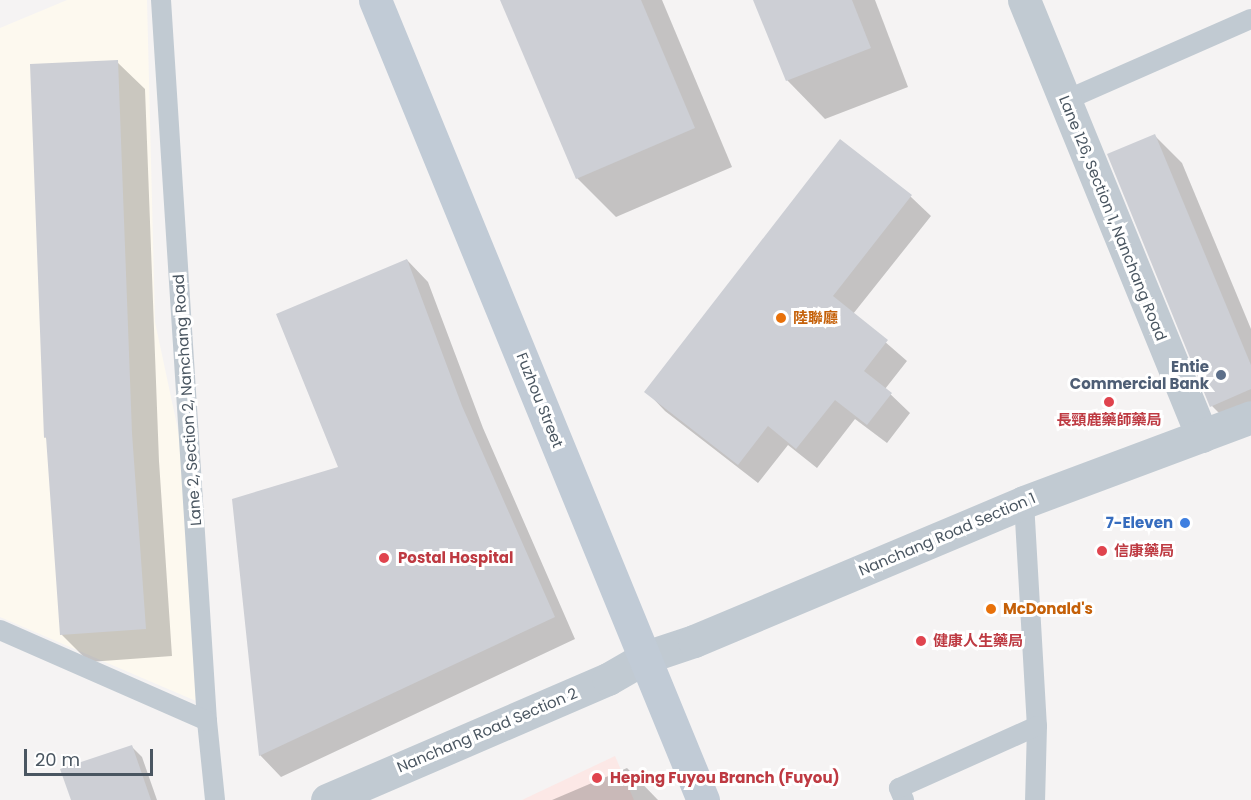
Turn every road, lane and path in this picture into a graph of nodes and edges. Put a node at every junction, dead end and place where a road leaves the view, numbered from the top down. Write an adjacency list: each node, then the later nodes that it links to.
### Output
1 (161, 0): 11 (lane, Lane 2, Section 2, Nanchang Road)
2 (375, 0): 10 (street, Fuzhou Street)
3 (1024, 0): 5 (street, Lane 126, Section 1, Nanchang Road)
4 (1251, 19): 5 (lane)
5 (1064, 101): 7 (street, Lane 126, Section 1, Nanchang Road)
6 (1251, 417): 7 (street, Nanchang Road Section 1)
7 (1202, 436): 8 (street, Nanchang Road Section 1)
8 (1024, 502): 10 (street, Nanchang Road Section 1); 12 (lane)
9 (0, 630): 11 (lane)
10 (646, 657): 13 (street, Nanchang Road Section 2); 15 (street, Fuzhou Street)
11 (207, 721): 14 (lane, Lane 2, Section 2, Nanchang Road)
12 (1037, 726): 16 (lane); 17 (lane)
13 (347, 796)
14 (215, 800)
15 (703, 800)
16 (904, 800)
17 (1035, 800)

